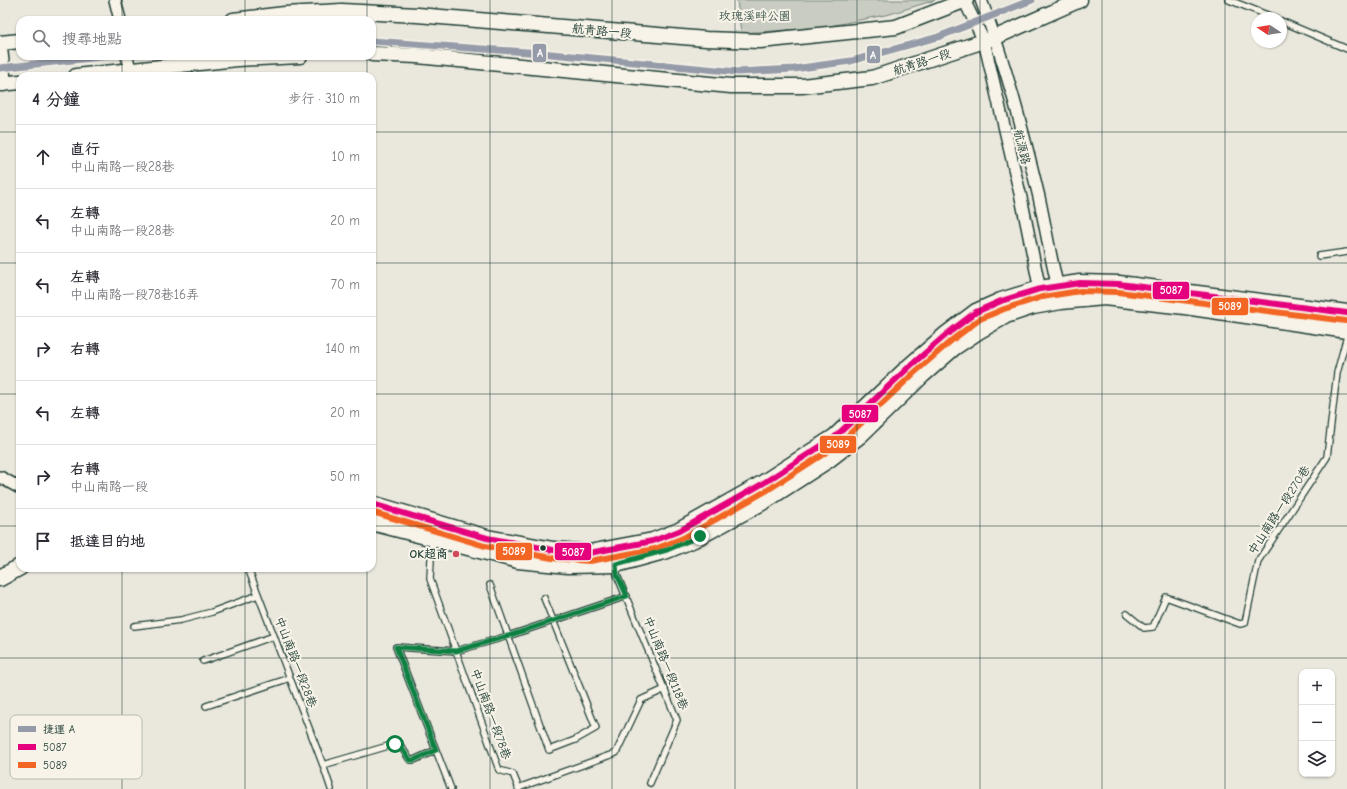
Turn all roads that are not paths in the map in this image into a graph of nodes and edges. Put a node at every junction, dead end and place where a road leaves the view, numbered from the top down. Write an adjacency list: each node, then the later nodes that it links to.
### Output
1 (115, 0): 7 (street)
2 (965, 0): 8 (street, 航青路一段); 10 (street, 航源路)
3 (981, 0): 10 (street, 航源路)
4 (1080, 0): 10 (street, 航青路一段)
5 (1229, 0): 6 (lane)
6 (1260, 12)
7 (119, 16)
8 (268, 16)
9 (1287, 24): 14 (lane)
10 (990, 39): 15 (street, 航青路一段); 24 (street, 航源路); 25 (street, 航源路)
11 (16, 41): 12 (street)
12 (0, 43)
13 (0, 48): 21 (street)
14 (1347, 49)
15 (376, 54)
16 (128, 60): 18 (street)
17 (237, 60): 18 (street)
18 (130, 70): 19 (street)
19 (112, 72)
20 (16, 82): 21 (street)
21 (2, 84)
22 (1347, 252): 23 (lane)
23 (1319, 256)
24 (1059, 293): 25 (main road); 26 (main road); 27 (main road)
25 (1041, 296): 35 (main road)
26 (1347, 313)
27 (1347, 330)
28 (1347, 336): 43 (lane, 中山南路一段270巷)
29 (0, 477): 30 (street)
30 (16, 486)
31 (376, 505): 32 (main road)
32 (434, 521): 34 (lane, 中山南路一段78巷); 35 (main road)
33 (376, 523): 34 (main road)
34 (432, 538): 35 (main road); 48 (lane, 中山南路一段78巷)
35 (614, 557): 41 (lane, 中山南路一段118巷)
36 (16, 569): 38 (main road)
37 (249, 572): 40 (lane, 中山南路一段28巷)
38 (0, 578)
39 (490, 585): 47 (lane)
40 (258, 595): 45 (lane); 46 (lane, 中山南路一段28巷)
41 (627, 596): 44 (lane); 51 (lane, 中山南路一段118巷)
42 (544, 598): 44 (lane)
43 (1127, 614)
44 (553, 620): 47 (lane); 47 (lane)
45 (134, 626)
46 (274, 636): 49 (lane); 50 (lane, 中山南路一段28巷)
47 (508, 636): 48 (lane)
48 (456, 651): 53 (lane); 56 (lane, 中山南路一段78巷)
49 (203, 661)
50 (290, 678): 52 (lane); 54 (lane, 中山南路一段28巷)
51 (665, 689): 55 (lane, 中山南路一段118巷); 56 (lane)
52 (206, 706)
53 (436, 750): 54 (lane); 58 (lane)
54 (322, 765): 57 (lane, 中山南路一段28巷)
55 (650, 783)
56 (518, 788)
57 (331, 789)
58 (451, 789)

